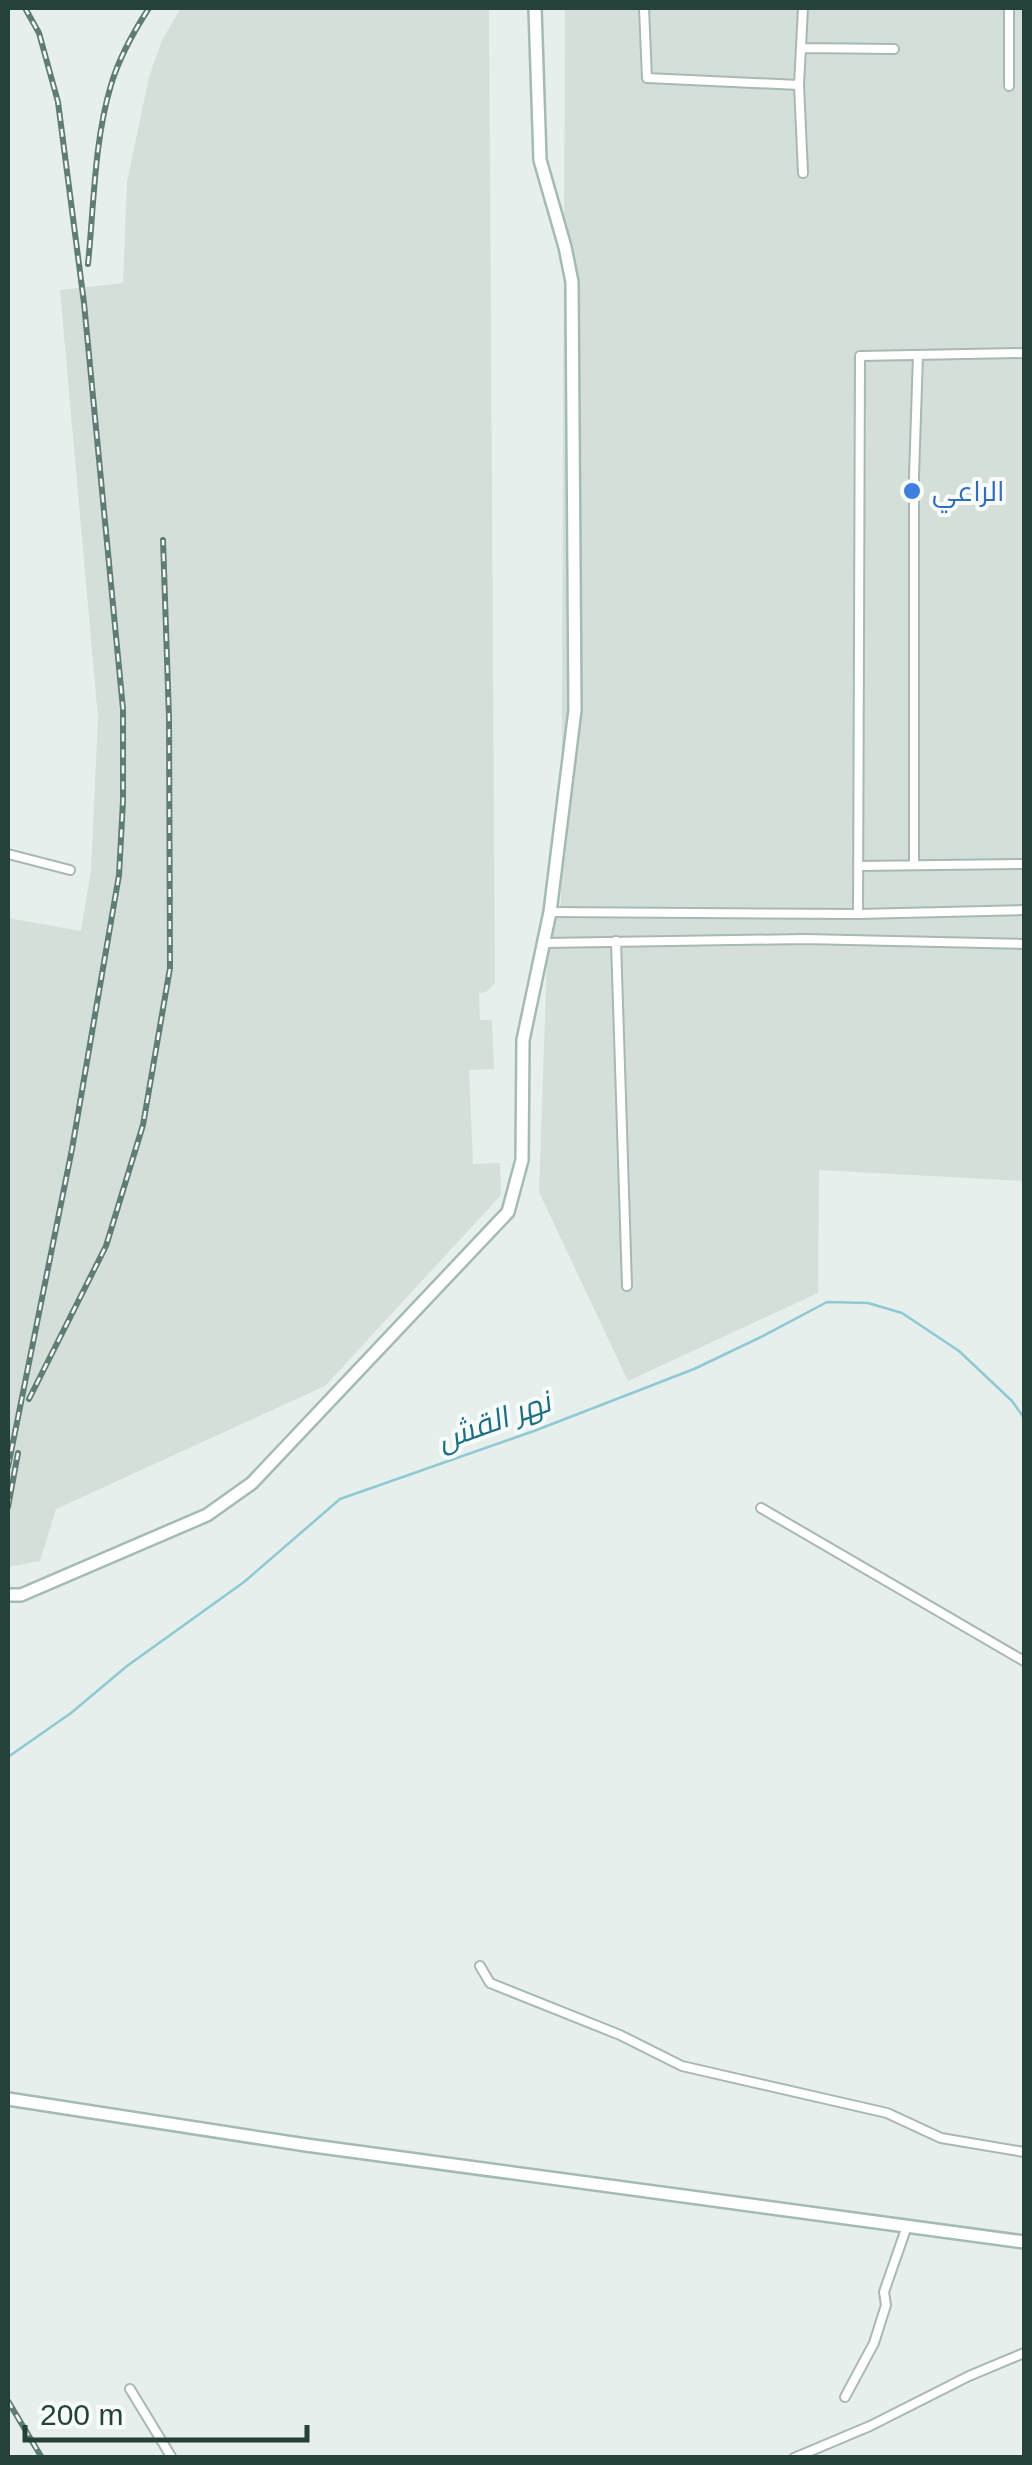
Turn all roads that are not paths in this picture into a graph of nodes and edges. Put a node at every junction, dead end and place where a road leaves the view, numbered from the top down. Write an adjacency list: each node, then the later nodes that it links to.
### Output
1 (536, 8): 18 (street)
2 (644, 8): 7 (street)
3 (803, 8): 5 (street)
4 (1009, 8): 8 (street)
5 (801, 48): 6 (street); 7 (street)
6 (894, 49)
7 (799, 85): 9 (street)
8 (1009, 86)
9 (803, 173)
10 (1024, 353): 11 (street)
11 (918, 355): 14 (street); 15 (street)
12 (8, 854): 16 (street)
13 (1024, 864): 14 (street)
14 (914, 865): 15 (street)
15 (858, 866): 19 (street)
16 (70, 870)
17 (1024, 910): 19 (street)
18 (550, 912): 19 (street); 21 (street)
19 (858, 914)
20 (616, 941): 21 (street); 22 (street); 23 (street)
21 (545, 943): 25 (street)
22 (1024, 944)
23 (627, 1286)
24 (761, 1508): 26 (street)
25 (8, 1596)
26 (1024, 1661)
27 (480, 1966): 29 (street)
28 (8, 2099): 30 (street)
29 (1024, 2152)
30 (908, 2226): 31 (street); 34 (street)
31 (1024, 2242)
32 (1024, 2353): 36 (street)
33 (130, 2389): 35 (street)
34 (845, 2397)
35 (172, 2458)
36 (794, 2458)

